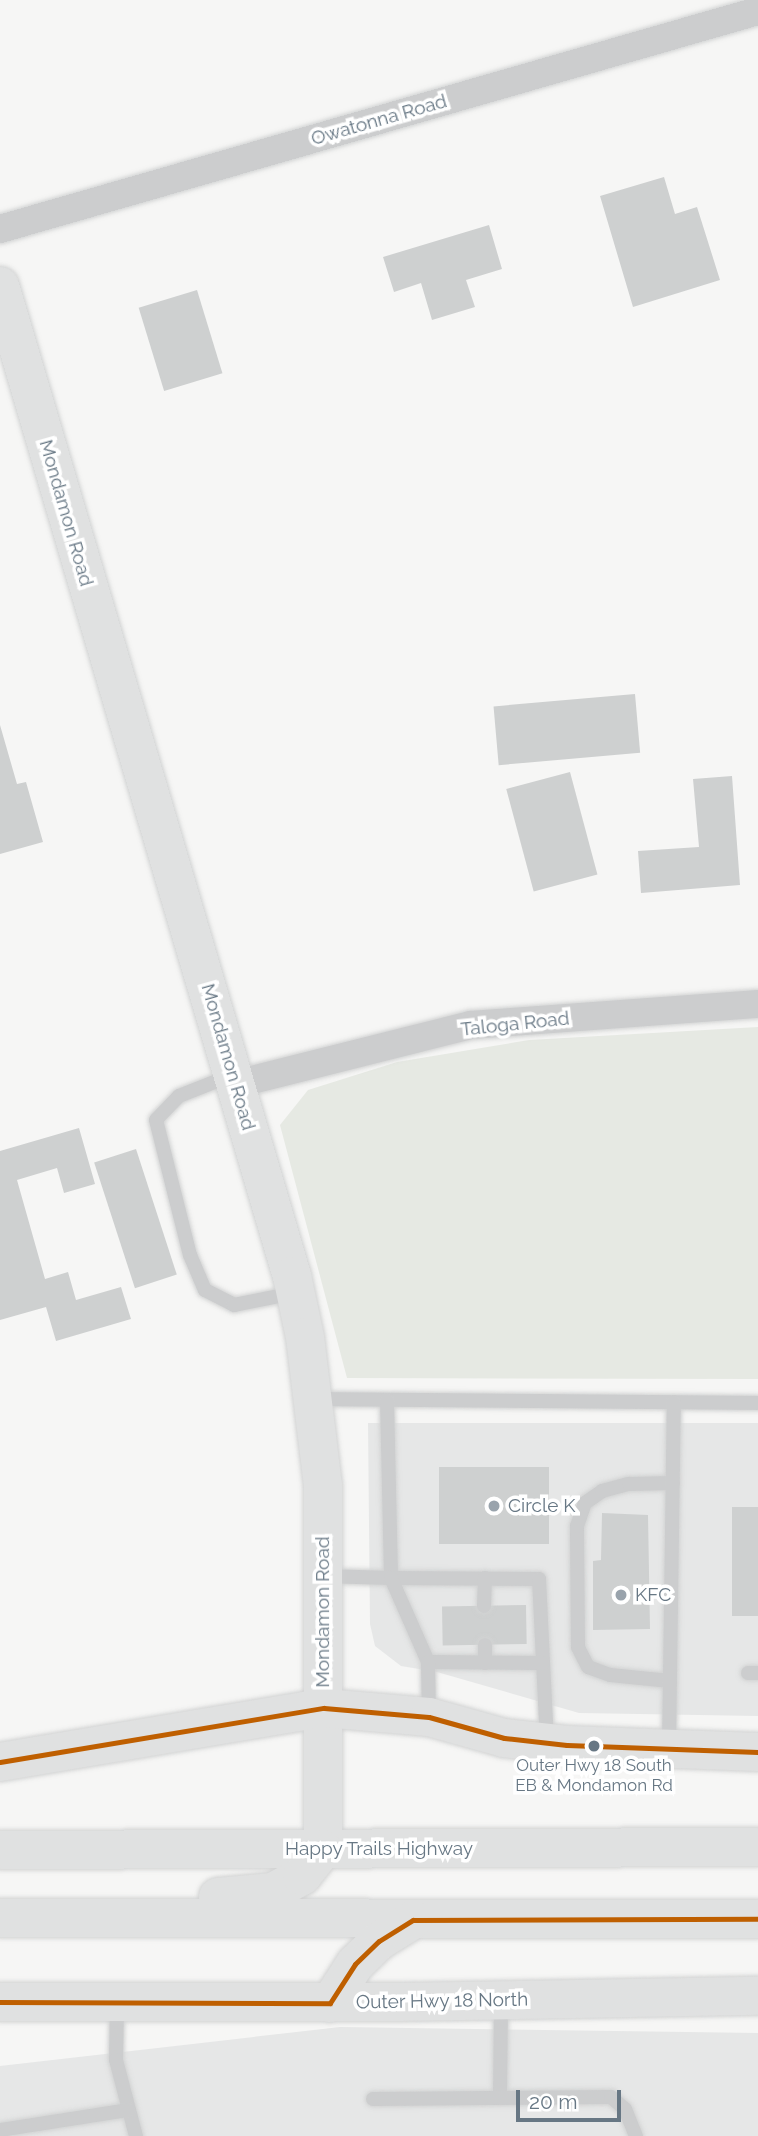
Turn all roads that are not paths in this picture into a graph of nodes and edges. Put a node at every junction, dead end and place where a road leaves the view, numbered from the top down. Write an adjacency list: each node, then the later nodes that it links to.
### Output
1 (758, 11): 2 (street, Owatonna Road)
2 (0, 229)
3 (0, 286): 5 (street, Mondamon Road)
4 (758, 1004): 5 (street, Taloga Road)
5 (234, 1079): 6 (street, Mondamon Road); 6 (lane)
6 (296, 1293): 7 (street, Mondamon Road)
7 (313, 1399): 8 (lane); 12 (street, Mondamon Road)
8 (387, 1400): 9 (lane); 13 (lane)
9 (674, 1402): 10 (lane); 11 (lane)
10 (758, 1403)
11 (673, 1483): 20 (lane); 20 (lane)
12 (323, 1576): 13 (lane); 21 (street, Mondamon Road)
13 (391, 1578): 14 (lane); 17 (lane)
14 (485, 1578): 15 (lane); 19 (lane)
15 (484, 1606)
16 (485, 1644): 18 (lane)
17 (428, 1662): 18 (lane); 22 (lane)
18 (485, 1663): 19 (lane)
19 (544, 1663): 23 (lane)
20 (670, 1681): 24 (lane)
21 (324, 1708): 22 (street); 26 (street); 28 (street, Mondamon Road)
22 (429, 1717): 23 (street)
23 (547, 1743): 24 (street)
24 (669, 1749): 25 (street)
25 (758, 1752)
26 (0, 1762)
27 (758, 1847): 28 (street, Happy Trails Highway)
28 (323, 1849): 29 (street, Happy Trails Highway); 30 (street)
29 (0, 1850)
30 (0, 1916): 32 (street)
31 (758, 1919): 32 (street)
32 (412, 1920): 37 (street)
33 (758, 1997): 34 (street, Outer Hwy 18 North)
34 (501, 2000): 37 (street, Outer Hwy 18 North); 38 (lane)
35 (0, 2002): 36 (street, Outer Hwy 18 North)
36 (117, 2002): 37 (street, Outer Hwy 18 North); 40 (lane)
37 (330, 2003)
38 (500, 2097): 39 (lane); 43 (lane)
39 (373, 2099)
40 (128, 2110): 41 (lane); 42 (lane)
41 (0, 2130)
42 (136, 2136)
43 (636, 2136)

